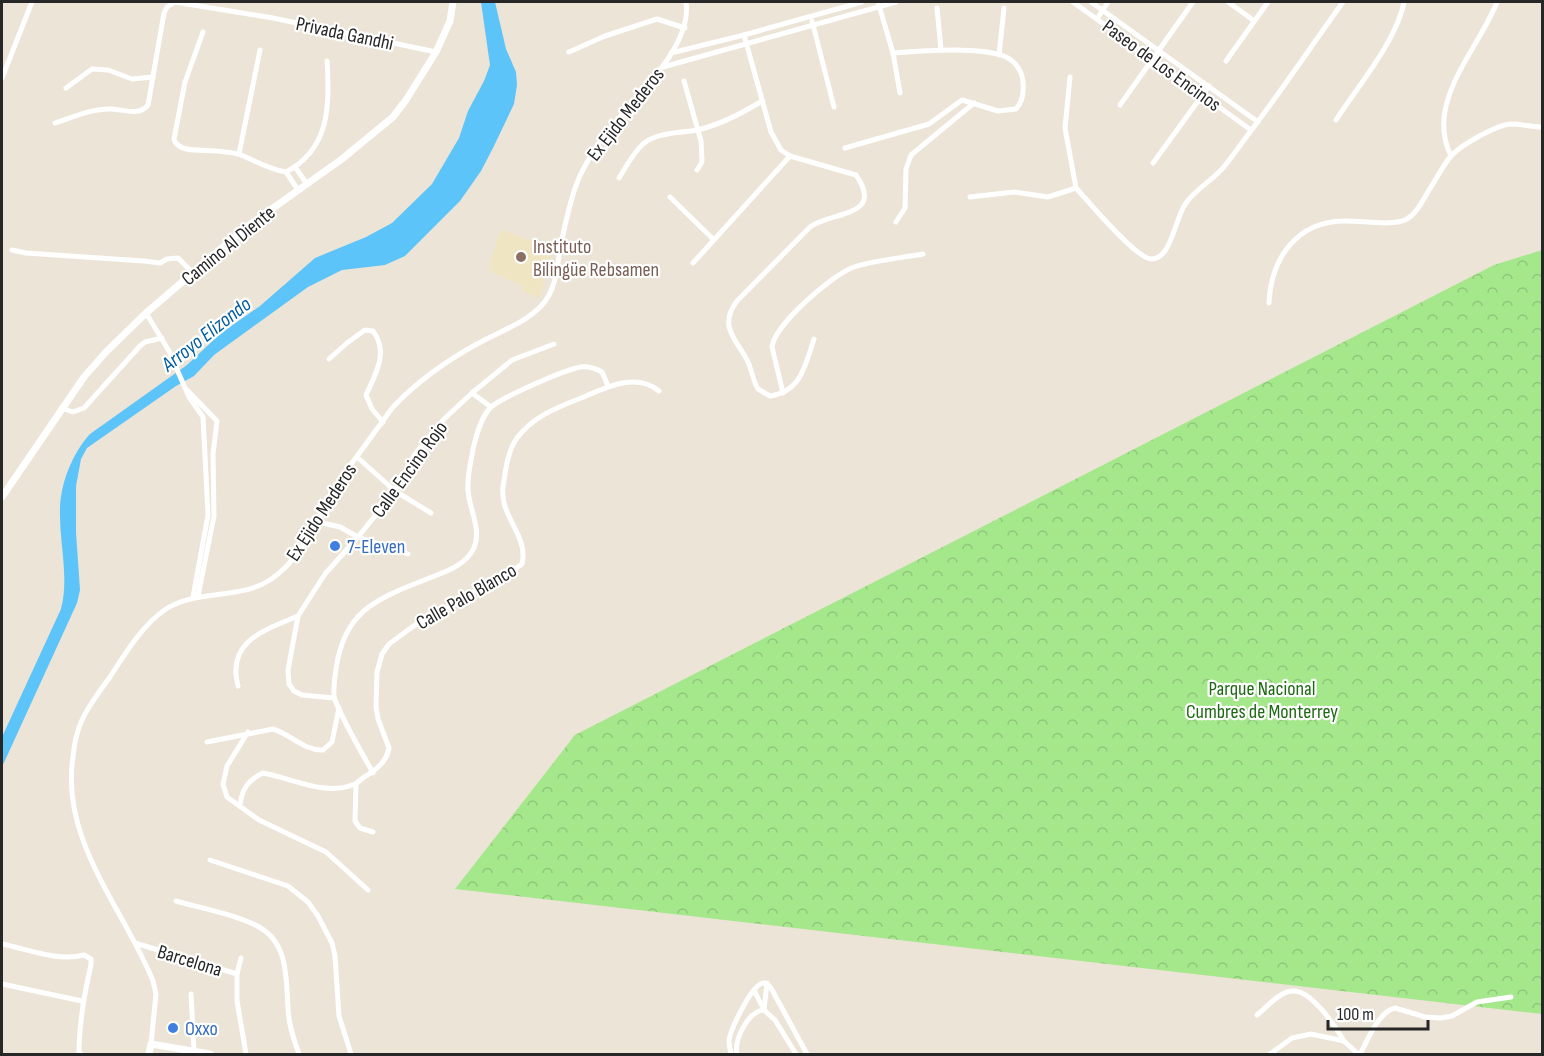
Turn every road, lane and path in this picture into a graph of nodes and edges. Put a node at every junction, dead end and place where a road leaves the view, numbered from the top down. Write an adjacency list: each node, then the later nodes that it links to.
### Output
1 (32, 2): 40 (street)
2 (183, 2): 31 (street, Privada Gandhi); 41 (street)
3 (453, 2): 31 (street, Camino Al Diente)
4 (686, 2): 24 (street, Ex Ejido Mederos)
5 (862, 2): 20 (street)
6 (896, 2): 16 (street)
7 (1073, 2): 21 (street, Paseo de Los Encinos)
8 (1091, 2): 19 (street, Paseo de Los Encinos)
9 (1108, 2): 19 (street)
10 (1193, 2): 30 (street)
11 (1228, 2): 22 (street)
12 (1268, 2): 22 (street)
13 (1343, 2): 53 (street)
14 (1404, 2): 52 (street)
15 (1497, 2): 61 (street)
16 (878, 4): 23 (street); 34 (street)
17 (937, 8): 29 (street)
18 (1004, 8): 35 (street)
19 (1103, 9): 21 (street); 30 (street, Paseo de Los Encinos)
20 (810, 16): 23 (street); 26 (street)
21 (1097, 19): 36 (street, Paseo de Los Encinos)
22 (1253, 20): 38 (street)
23 (813, 25): 27 (street); 51 (street)
24 (685, 28): 32 (street); 33 (street, Ex Ejido Mederos)
25 (203, 32): 59 (street)
26 (744, 35): 27 (street); 33 (street)
27 (747, 43): 39 (street); 48 (street)
28 (261, 50): 59 (street)
29 (940, 50): 34 (street); 35 (street)
30 (1159, 51): 36 (street); 44 (street, Paseo de Los Encinos)
31 (436, 52): 67 (street, Camino Al Diente)
32 (569, 52)
33 (672, 53): 39 (street, Ex Ejido Mederos)
34 (893, 53): 46 (street)
35 (999, 55): 49 (street)
36 (1153, 58): 47 (street, Paseo de Los Encinos); 50 (street)
37 (327, 61): 63 (street)
38 (1226, 61)
39 (663, 67): 93 (street, Ex Ejido Mederos)
40 (2, 77)
41 (153, 77): 45 (street); 54 (street)
42 (1070, 77): 68 (street)
43 (684, 81): 56 (street)
44 (1209, 86): 47 (street); 53 (street, Paseo de Los Encinos)
45 (66, 88)
46 (900, 93)
47 (1203, 94): 57 (street, Paseo de Los Encinos); 62 (street)
48 (762, 101): 56 (street); 60 (street)
49 (974, 103): 58 (street); 72 (street)
50 (1120, 105)
51 (834, 107)
52 (1336, 120)
53 (1258, 122): 57 (street)
54 (56, 123)
55 (1542, 128): 61 (street)
56 (698, 130): 64 (street); 66 (street)
57 (1251, 130): 68 (street)
58 (845, 148)
59 (239, 154): 65 (street)
60 (790, 156): 73 (street); 88 (street)
61 (1451, 156): 78 (street)
62 (1153, 163)
63 (295, 167): 65 (street); 67 (street)
64 (697, 170)
65 (286, 172): 69 (street)
66 (619, 178)
67 (307, 184): 69 (street, Camino Al Diente)
68 (1076, 188): 71 (street)
69 (298, 190): 77 (street, Camino Al Diente)
70 (670, 197): 73 (street)
71 (970, 197)
72 (896, 222)
73 (713, 239): 76 (street)
74 (12, 250): 77 (street)
75 (924, 254): 88 (street)
76 (693, 263)
77 (192, 272): 79 (street, Camino Al Diente)
78 (1269, 303)
79 (146, 313): 80 (street); 90 (street, Camino Al Diente)
80 (162, 338): 85 (street); 90 (street)
81 (814, 339): 88 (street)
82 (554, 344): 87 (street, Calle Encino Rojo)
83 (329, 359): 93 (street)
84 (608, 386): 86 (street); 89 (street); 111 (street, Calle Palo Blanco)
85 (186, 388): 91 (street); 92 (street)
86 (659, 392)
87 (472, 393): 89 (street); 97 (street, Calle Encino Rojo)
88 (783, 393)
89 (491, 406): 107 (street)
90 (62, 408): 98 (street, Camino Al Diente)
91 (211, 413): 92 (street); 95 (street)
92 (204, 417): 94 (street)
93 (383, 422): 96 (street, Ex Ejido Mederos)
94 (205, 433): 95 (street); 101 (street)
95 (216, 435): 101 (street)
96 (357, 457): 97 (street); 100 (street, Ex Ejido Mederos)
97 (395, 492): 99 (street); 102 (street, Calle Encino Rojo)
98 (2, 497)
99 (431, 513)
100 (318, 522): 102 (street); 104 (street, Ex Ejido Mederos)
101 (208, 533): 104 (street)
102 (358, 537): 103 (street); 105 (street, Calle Encino Rojo)
103 (408, 554)
104 (195, 597): 118 (street, Ex Ejido Mederos)
105 (298, 616): 106 (street); 107 (street, Calle Encino Rojo)
106 (238, 687)
107 (334, 698): 108 (street)
108 (339, 708): 109 (street); 111 (street)
109 (248, 732): 110 (street); 113 (street)
110 (207, 742)
111 (373, 772): 112 (street)
112 (356, 784): 113 (street); 114 (street)
113 (240, 805): 116 (street)
114 (373, 831)
115 (210, 860): 138 (street)
116 (368, 890)
117 (176, 901): 137 (street)
118 (135, 943): 121 (street, Barcelona); 131 (street, Ex Ejido Mederos)
119 (2, 944): 127 (street)
120 (241, 958): 121 (street)
121 (237, 974): 136 (street, Barcelona)
122 (765, 983): 124 (street); 128 (street); 141 (street)
123 (2, 984): 127 (street)
124 (754, 990): 128 (street); 139 (street)
125 (191, 994): 132 (street)
126 (1511, 997): 143 (street)
127 (82, 1001): 133 (street)
128 (764, 1010): 139 (street); 140 (street)
129 (1257, 1015): 130 (street)
130 (1344, 1041): 142 (street); 143 (street)
131 (151, 1044): 132 (street); 134 (street, Ex Ejido Mederos)
132 (194, 1051): 135 (street)
133 (80, 1054)
134 (149, 1054)
135 (210, 1054)
136 (246, 1054)
137 (299, 1054)
138 (351, 1054)
139 (734, 1054)
140 (796, 1054)
141 (807, 1054)
142 (1270, 1054)
143 (1359, 1054)

